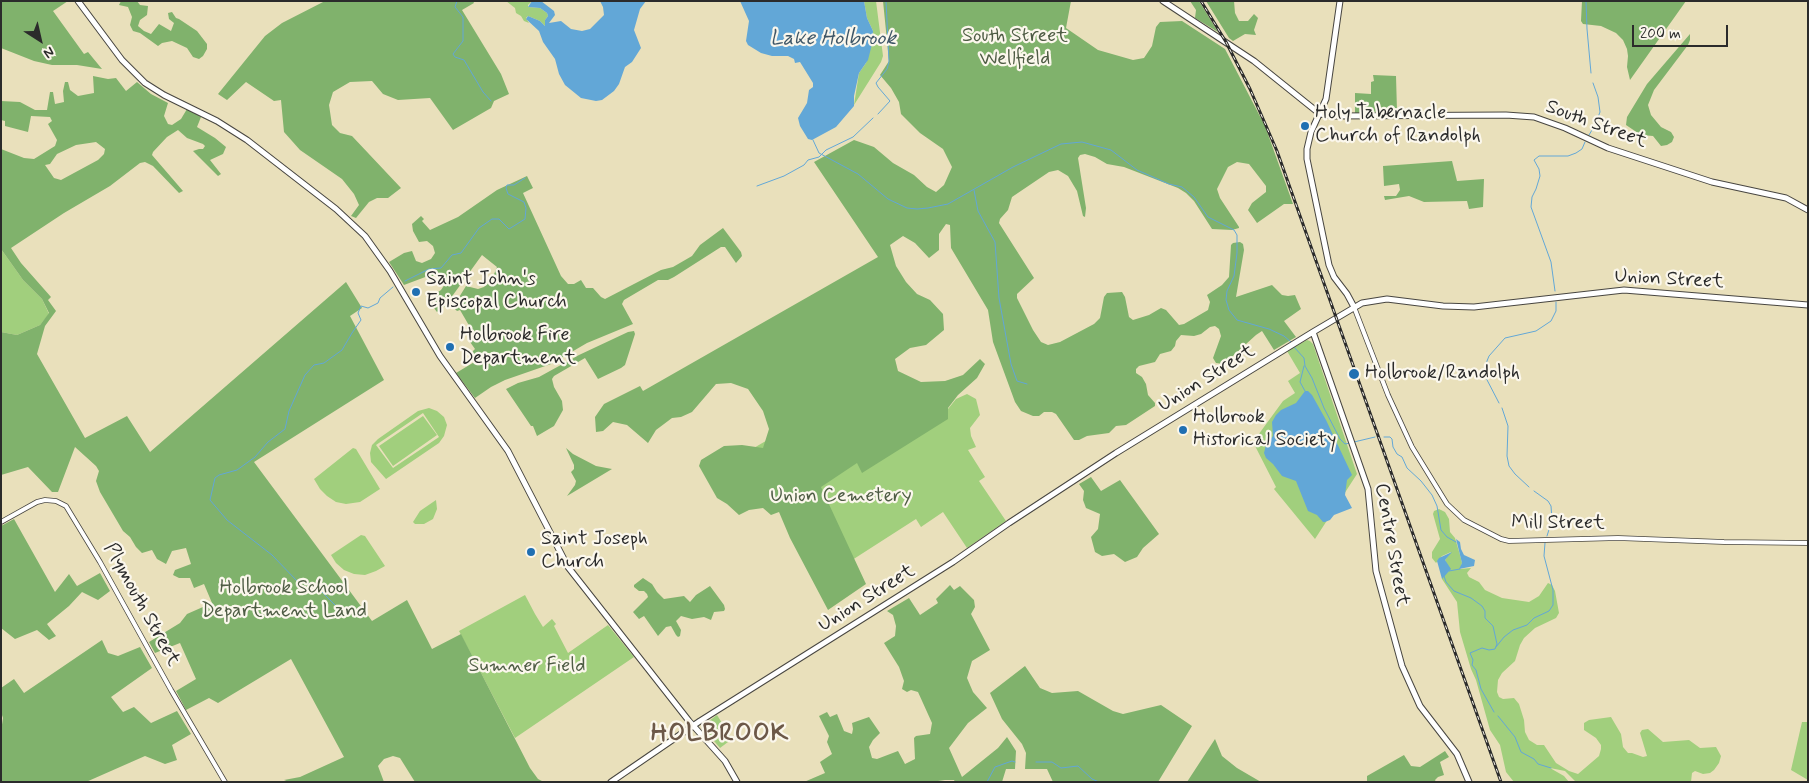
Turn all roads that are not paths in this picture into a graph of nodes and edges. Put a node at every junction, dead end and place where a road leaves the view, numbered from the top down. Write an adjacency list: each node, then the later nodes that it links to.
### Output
1 (78, 1): 11 (main road)
2 (1163, 1): 4 (main road)
3 (1340, 1): 4 (main road)
4 (1320, 114): 5 (main road, South Street); 7 (main road)
5 (1808, 210)
6 (1808, 305): 7 (main road, Union Street)
7 (1354, 307): 8 (main road, Union Street); 10 (street, Mill Street)
8 (1312, 332): 11 (main road, Union Street); 15 (main road, Centre Street)
9 (1, 522): 12 (street, Plymouth Street)
10 (1808, 543)
11 (693, 726): 13 (main road); 14 (main road)
12 (225, 782)
13 (611, 782)
14 (737, 782)
15 (1469, 782)

